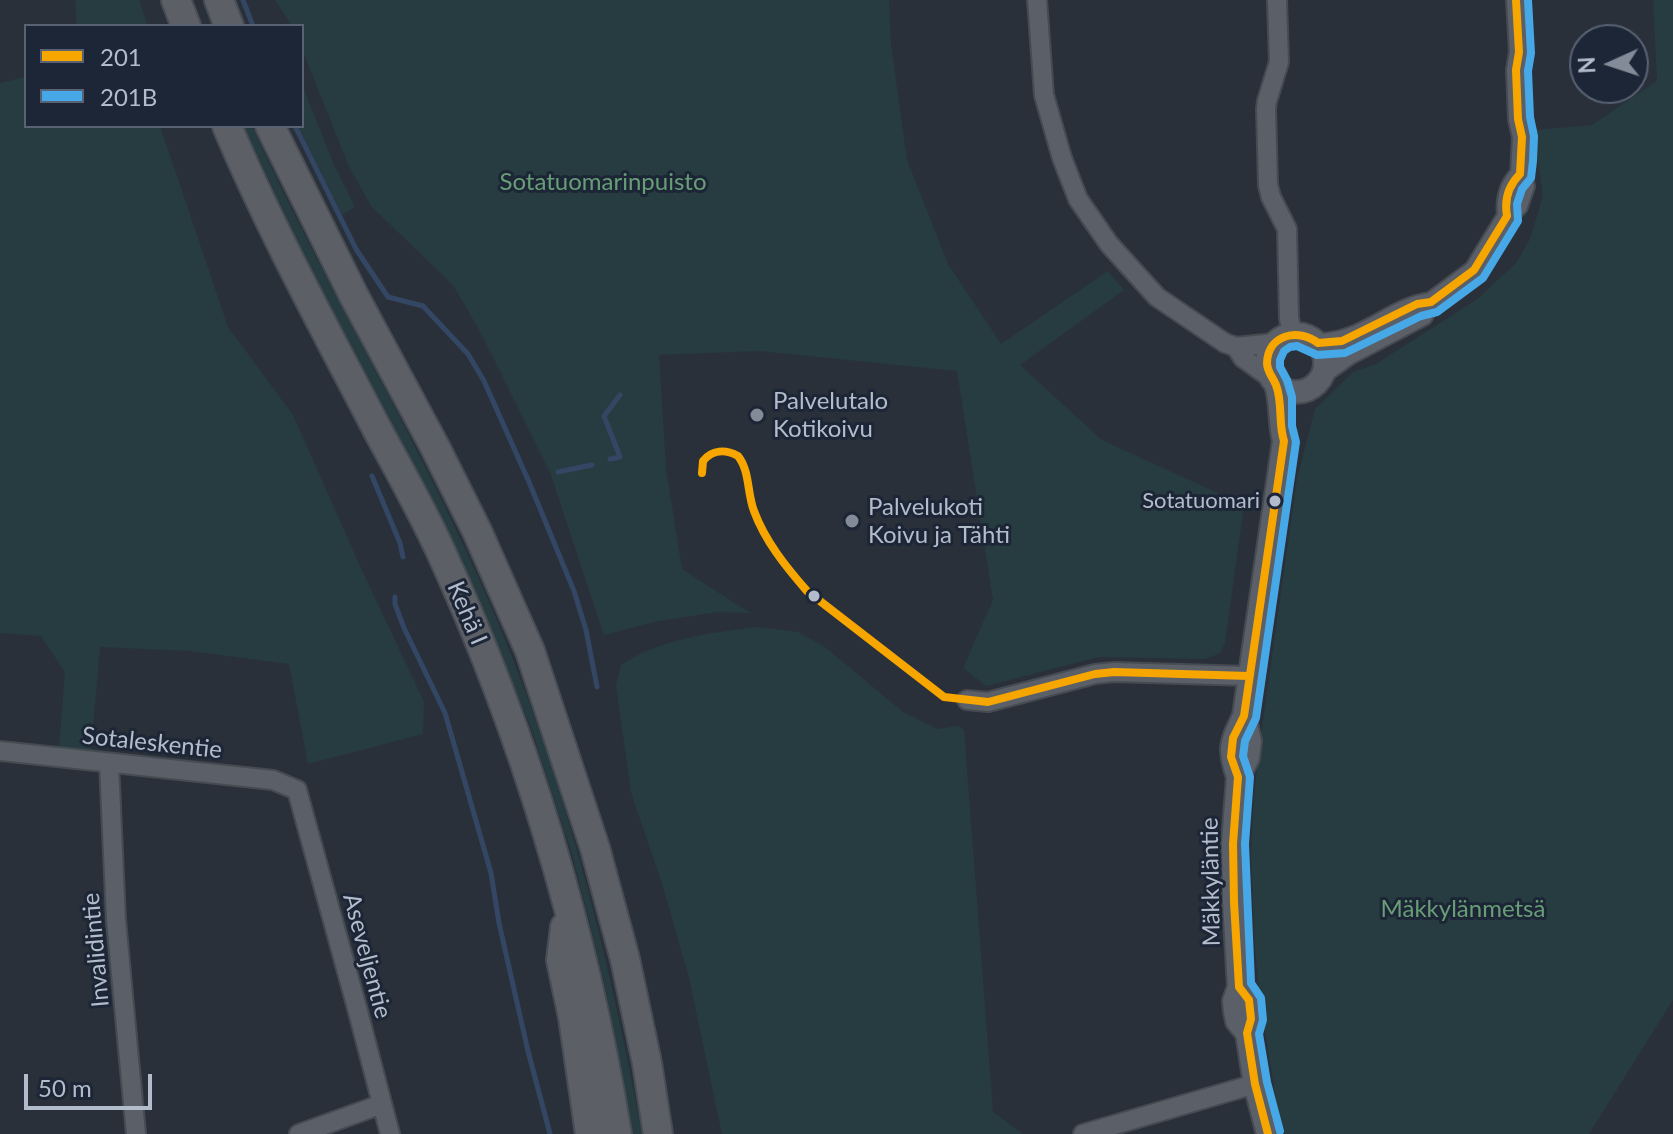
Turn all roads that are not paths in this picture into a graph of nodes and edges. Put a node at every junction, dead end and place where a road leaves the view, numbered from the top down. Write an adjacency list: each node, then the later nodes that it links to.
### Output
1 (176, 0): 6 (highway)
2 (219, 0): 7 (highway)
3 (1037, 0): 13 (street)
4 (1277, 0): 11 (street)
5 (1516, 0): 10 (street)
6 (185, 24)
7 (228, 24)
8 (228, 128): 23 (highway, Kehä I)
9 (271, 128): 31 (highway, Kehä I)
10 (1431, 302): 12 (street); 14 (street)
11 (1283, 338): 12 (street); 13 (street); 15 (street)
12 (1318, 343): 14 (street)
13 (1236, 347): 15 (street)
14 (1324, 373): 16 (street)
15 (1273, 381): 16 (street); 17 (street, Mäkkyläntie)
16 (1308, 390): 17 (street, Mäkkyläntie)
17 (1284, 441): 18 (street, Mäkkyläntie)
18 (1249, 676): 19 (street); 24 (street, Mäkkyläntie)
19 (967, 700)
20 (0, 751): 21 (street, Sotaleskentie)
21 (109, 763): 22 (street, Sotaleskentie); 26 (street, Invalidintie)
22 (297, 790): 25 (street, Aseveljentie)
23 (568, 902): 29 (highway); 30 (highway, Kehä I)
24 (1255, 1084): 32 (street); 33 (street, Mäkkyläntie)
25 (382, 1104): 27 (street); 28 (street, Aseveljentie)
26 (136, 1134)
27 (299, 1134)
28 (390, 1134)
29 (590, 1134)
30 (617, 1134)
31 (658, 1134)
32 (1083, 1134)
33 (1268, 1134)

